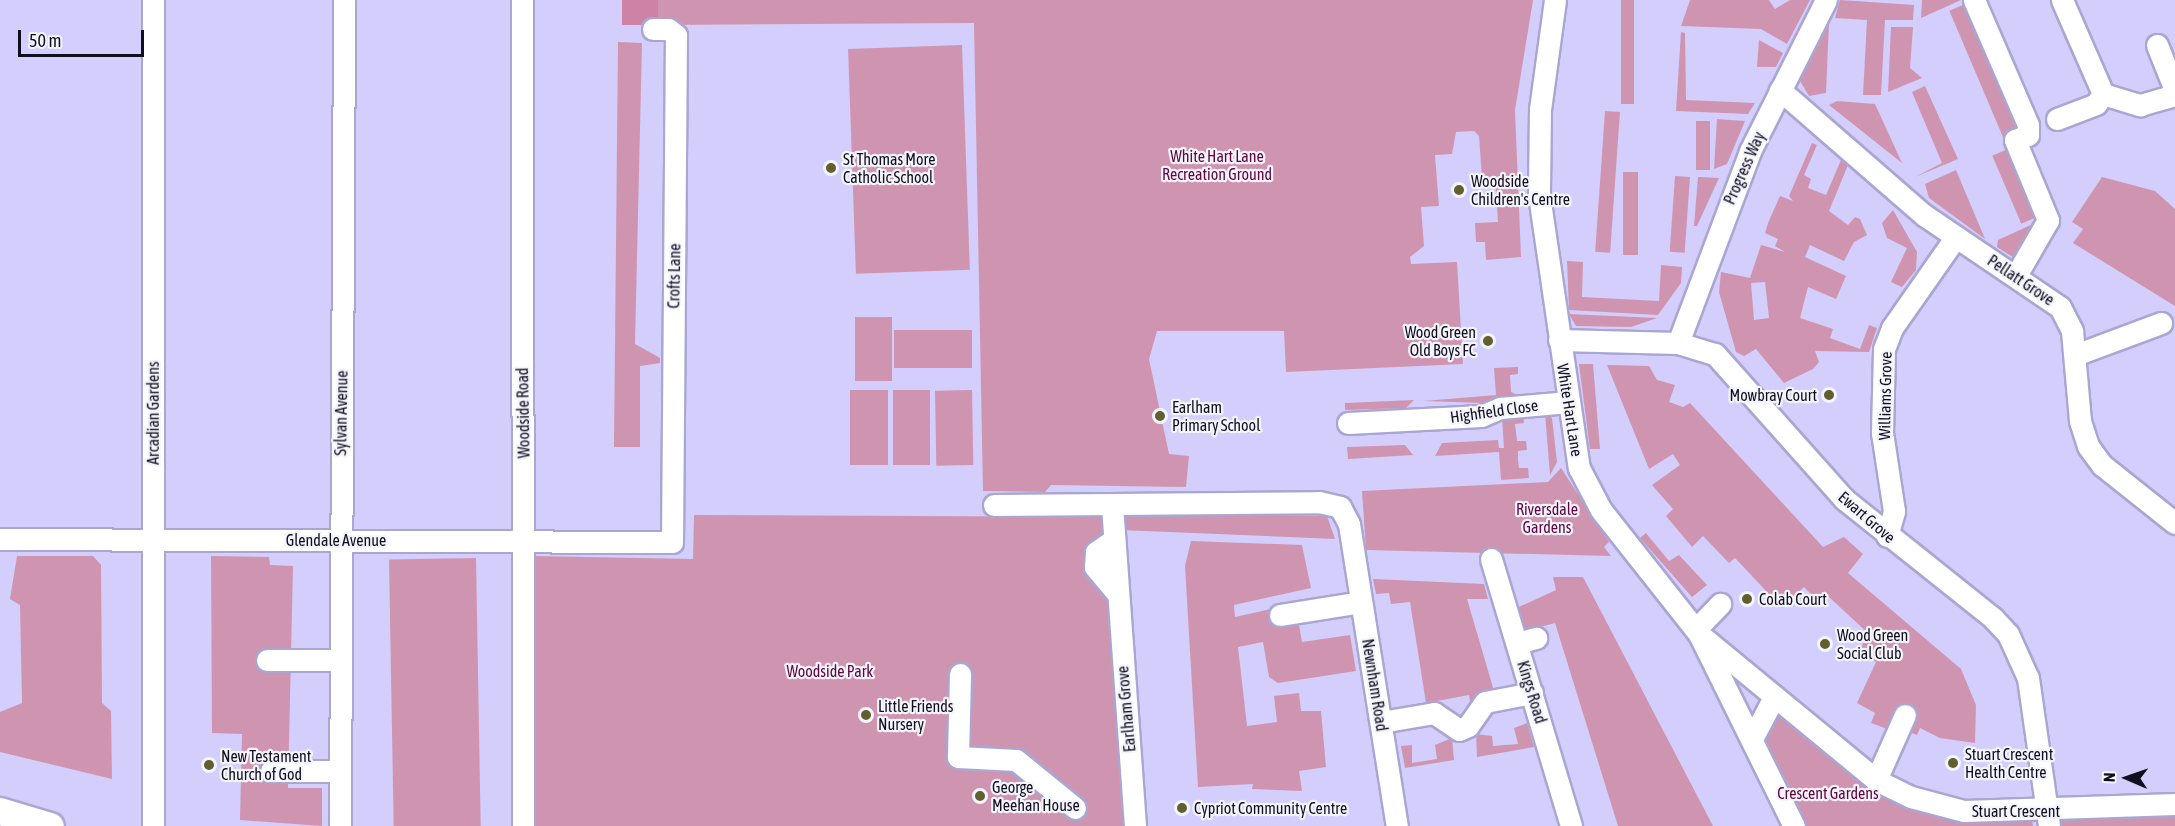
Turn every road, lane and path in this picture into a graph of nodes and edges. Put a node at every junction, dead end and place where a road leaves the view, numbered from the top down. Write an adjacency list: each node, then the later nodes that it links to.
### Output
1 (153, 0): 30 (street, Arcadian Gardens)
2 (344, 0): 31 (street, Sylvan Avenue)
3 (522, 0): 32 (street, Woodside Road)
4 (1826, 0): 10 (street, Progress Way)
5 (1974, 0): 16 (street)
6 (2062, 0): 13 (street)
7 (1556, 2): 18 (street, White Hart Lane)
8 (653, 28): 23 (street, Crofts Lane)
9 (2157, 45): 11 (street)
10 (1780, 90): 15 (street, Pellatt Grove); 19 (street, Progress Way)
11 (2175, 90)
12 (2175, 94): 13 (street)
13 (2103, 99): 14 (street)
14 (2057, 119)
15 (1955, 238): 20 (street, Pellatt Grove); 28 (street, Williams Grove)
16 (2021, 267)
17 (2161, 323): 20 (street)
18 (1559, 340): 19 (street, Ewart Grove); 22 (street, White Hart Lane)
19 (1678, 343): 28 (street, Ewart Grove)
20 (2075, 355): 27 (street, Pellatt Grove)
21 (687, 397): 23 (street)
22 (1569, 402): 24 (street, Highfield Close); 38 (street, White Hart Lane)
23 (672, 413): 33 (street, Crofts Lane)
24 (1348, 423)
25 (993, 505): 26 (street, Newnham Road)
26 (1112, 511): 35 (street, Newnham Road); 59 (street, Earlham Grove)
27 (2175, 523)
28 (1887, 536): 54 (street, Ewart Grove)
29 (0, 539): 30 (street, Glendale Avenue)
30 (153, 540): 31 (street, Glendale Avenue); 56 (street, Arcadian Gardens)
31 (340, 540): 32 (street, Glendale Avenue); 40 (street, Sylvan Avenue)
32 (525, 542): 33 (street, Glendale Avenue); 58 (street, Woodside Road)
33 (672, 542)
34 (1491, 559): 43 (street, Kings Road)
35 (1361, 602): 37 (street); 47 (street, Newnham Road)
36 (1720, 604): 38 (street)
37 (1280, 615)
38 (1697, 632): 41 (street, Stuart Crescent); 44 (street, White Hart Lane)
39 (267, 660): 40 (street)
40 (340, 660): 49 (street, Sylvan Avenue)
41 (1746, 671): 44 (street); 45 (street, Stuart Crescent)
42 (960, 674): 52 (street)
43 (1532, 693): 47 (street); 61 (street, Kings Road)
44 (1730, 694): 45 (street, White Hart Lane)
45 (1764, 716): 50 (street, Stuart Crescent); 62 (street, White Hart Lane)
46 (1905, 716): 50 (street)
47 (1382, 722): 60 (street, Newnham Road)
48 (271, 771): 49 (street)
49 (340, 771): 57 (street, Sylvan Avenue)
50 (1876, 780): 54 (street, Stuart Crescent)
51 (2175, 804): 54 (street, Stuart Crescent)
52 (1075, 808)
53 (14, 818): 55 (main road)
54 (2048, 819)
55 (50, 826)
56 (153, 826)
57 (340, 826)
58 (523, 826)
59 (1135, 826)
60 (1397, 826)
61 (1571, 826)
62 (1794, 826)

